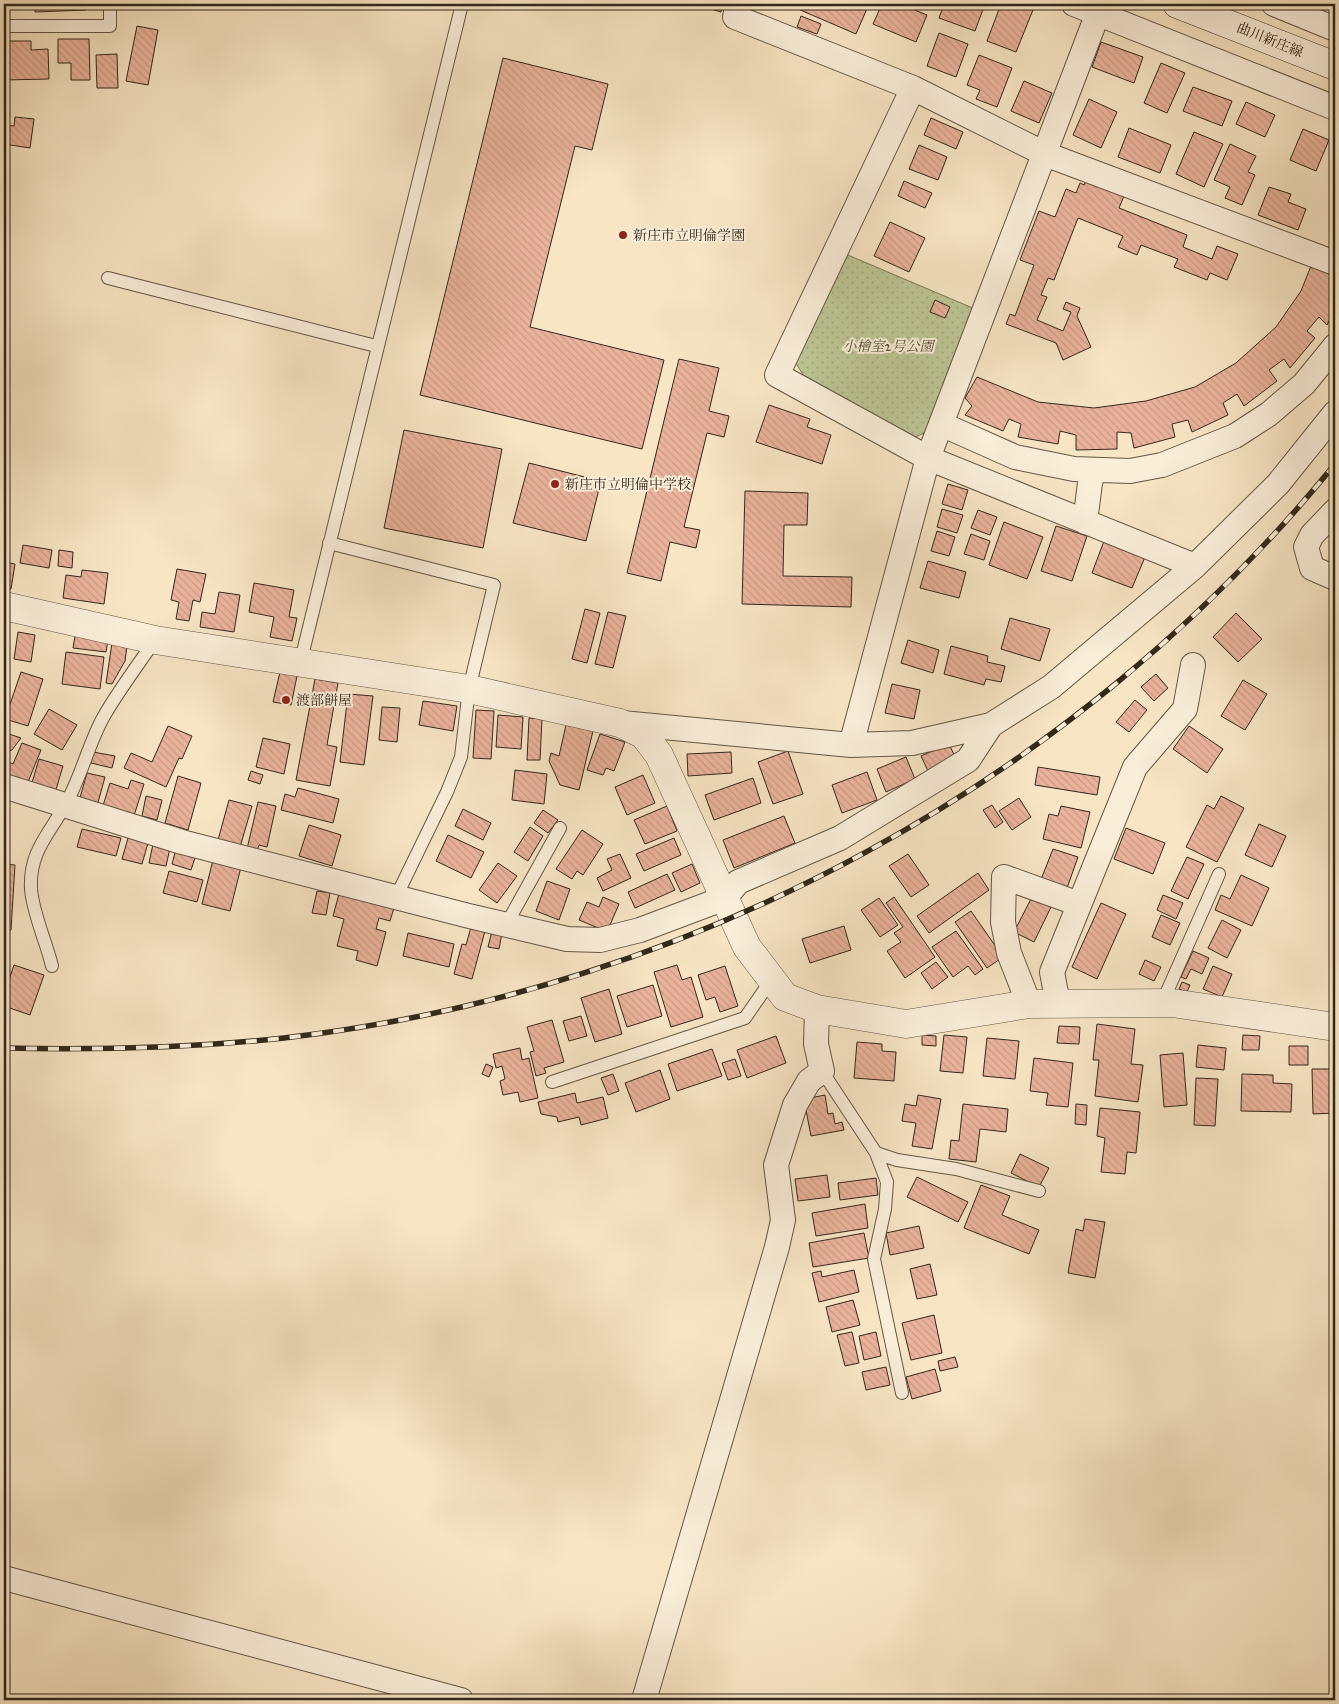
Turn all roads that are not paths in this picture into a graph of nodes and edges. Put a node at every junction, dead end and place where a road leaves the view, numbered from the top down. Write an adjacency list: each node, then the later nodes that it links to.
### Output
1 (110, 4): 8 (lane)
2 (462, 4): 16 (lane)
3 (738, 4): 11 (street)
4 (1074, 4): 7 (street)
5 (1177, 4): 10 (street, 曲川新庄線)
6 (1274, 4): 9 (street)
7 (1098, 13): 12 (street); 13 (street)
8 (4, 26)
9 (1335, 29)
10 (1335, 66)
11 (913, 88): 13 (street); 20 (street)
12 (1335, 108)
13 (1046, 154): 14 (street); 19 (street)
14 (1335, 263)
15 (108, 278): 16 (lane)
16 (376, 346): 24 (lane)
17 (1335, 346): 21 (street)
18 (1335, 413): 25 (street)
19 (941, 424): 20 (street); 21 (street)
20 (928, 458): 23 (street); 34 (street)
21 (1094, 470): 23 (street)
22 (1335, 511): 26 (street)
23 (1085, 522): 25 (street)
24 (329, 543): 29 (lane); 31 (lane)
25 (1195, 566): 33 (street)
26 (1335, 578)
27 (4, 606): 28 (street)
28 (155, 640): 29 (street); 36 (lane)
29 (300, 664): 31 (street)
30 (1193, 665): 41 (street)
31 (469, 690): 32 (street); 39 (lane)
32 (620, 723): 34 (street); 40 (street)
33 (990, 725): 34 (street); 40 (street)
34 (851, 745)
35 (4, 786): 36 (street)
36 (65, 806): 39 (street); 43 (lane)
37 (560, 828): 42 (lane)
38 (1219, 874): 45 (lane)
39 (396, 897): 42 (street)
40 (724, 898): 42 (street); 44 (street)
41 (1079, 904): 46 (street); 47 (street)
42 (506, 926)
43 (52, 966)
44 (772, 979): 48 (street); 51 (lane)
45 (1162, 1003): 47 (street); 49 (street)
46 (1029, 1004): 47 (street); 48 (street)
47 (1058, 1004)
48 (817, 1009): 50 (street)
49 (1335, 1028)
50 (822, 1071): 52 (lane); 57 (street)
51 (552, 1082)
52 (876, 1153): 53 (lane); 54 (lane)
53 (1039, 1191)
54 (902, 1393)
55 (4, 1578): 56 (street)
56 (462, 1700)
57 (644, 1700)

